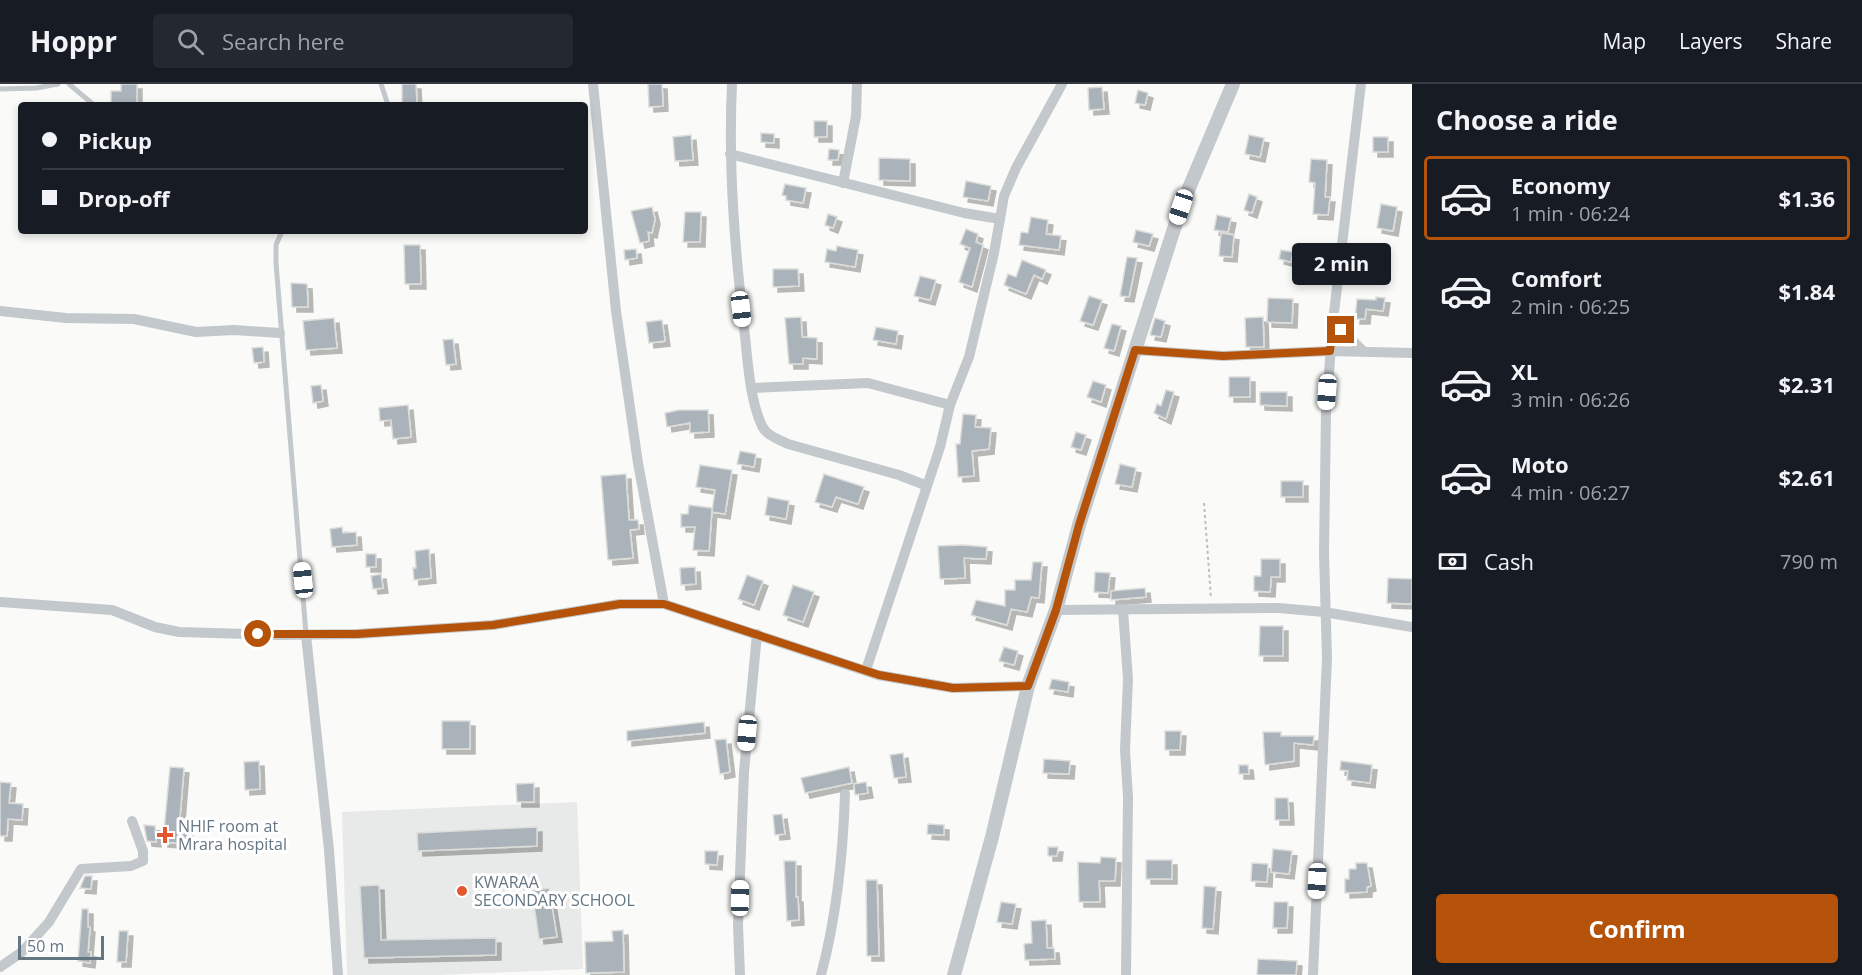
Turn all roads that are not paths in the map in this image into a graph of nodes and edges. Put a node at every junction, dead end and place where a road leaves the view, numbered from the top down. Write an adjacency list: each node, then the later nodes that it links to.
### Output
1 (58, 84): 10 (lane)
2 (69, 84): 11 (lane)
3 (381, 84): 12 (lane)
4 (592, 84): 28 (street)
5 (732, 84): 13 (street)
6 (857, 84): 14 (street)
7 (1062, 84): 15 (street)
8 (1233, 84): 20 (street)
9 (1361, 84): 18 (street)
10 (0, 89)
11 (90, 102)
12 (387, 102)
13 (730, 154): 14 (street); 24 (street)
14 (843, 183): 15 (street)
15 (1000, 219): 25 (street)
16 (279, 234): 19 (lane)
17 (0, 310): 19 (street)
18 (1333, 321): 21 (street); 22 (street)
19 (280, 333): 33 (lane)
20 (1135, 350): 21 (street); 29 (street)
21 (1330, 351): 22 (street); 31 (street)
22 (1363, 351): 23 (street)
23 (1412, 353)
24 (753, 388): 25 (street); 26 (street)
25 (950, 405): 26 (street)
26 (925, 485): 35 (street)
27 (0, 602): 33 (street)
28 (664, 604): 33 (street); 34 (street)
29 (1056, 610): 30 (street); 36 (street)
30 (1123, 610): 31 (street); 44 (street)
31 (1324, 612): 32 (street); 45 (street)
32 (1412, 627)
33 (306, 634): 40 (street)
34 (757, 634): 35 (street); 41 (street)
35 (866, 670): 36 (street)
36 (1028, 686): 43 (street)
37 (845, 794): 42 (street)
38 (132, 821): 39 (street)
39 (0, 967)
40 (338, 975)
41 (740, 975)
42 (821, 975)
43 (954, 975)
44 (1126, 975)
45 (1313, 975)

